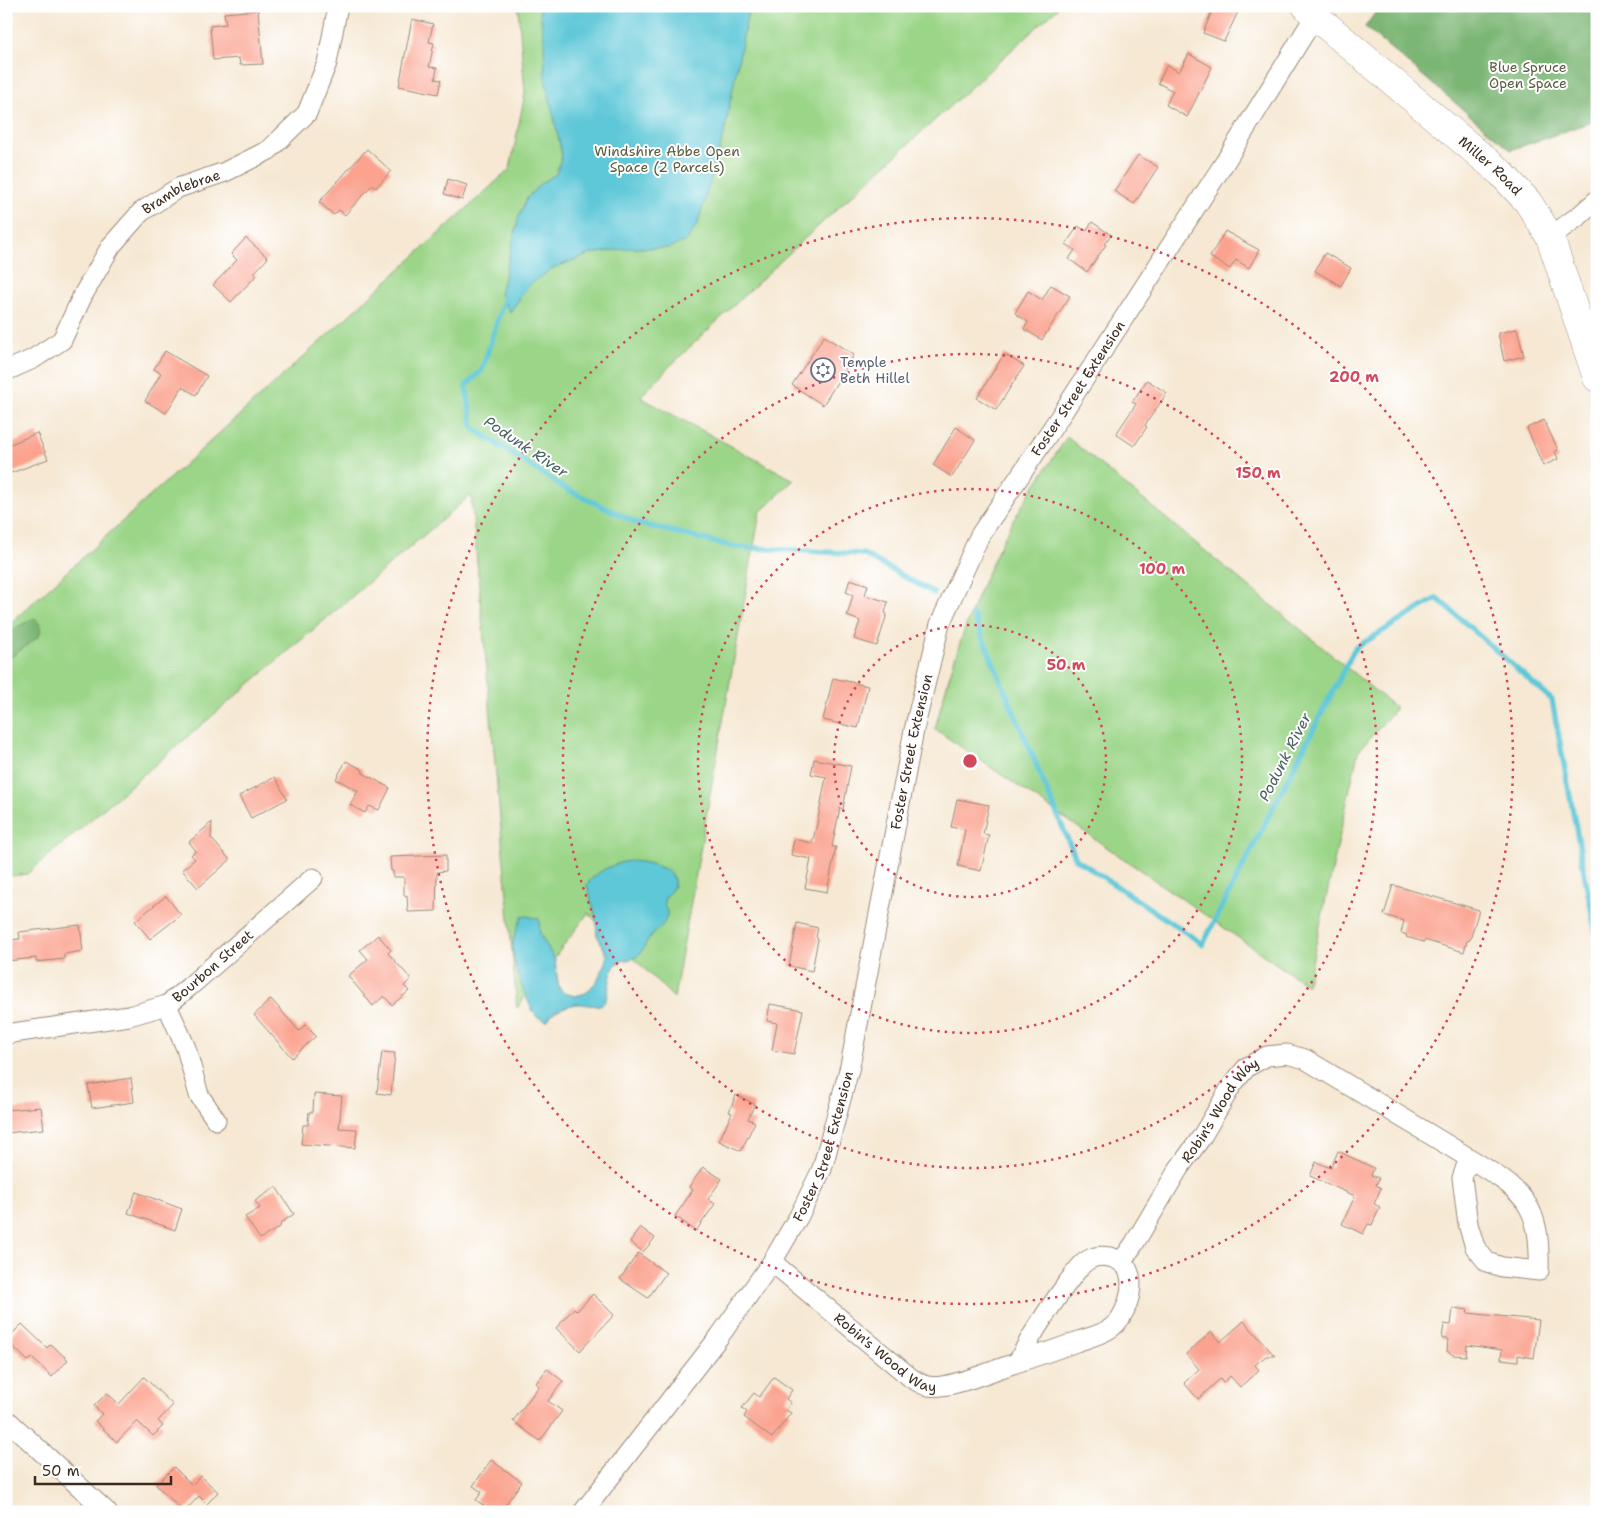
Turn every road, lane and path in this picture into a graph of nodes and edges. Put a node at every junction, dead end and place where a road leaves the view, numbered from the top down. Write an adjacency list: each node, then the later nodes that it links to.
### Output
1 (337, 6): 5 (street, Bramblebrae)
2 (1310, 11): 4 (street, Miller Road); 12 (street, Foster Street Extension)
3 (1597, 200): 4 (street)
4 (1550, 236): 6 (street, Miller Road)
5 (6, 370)
6 (1597, 378)
7 (313, 878): 8 (street, Bourbon Street)
8 (167, 1005): 9 (street, Bourbon Street); 10 (street)
9 (6, 1034)
10 (216, 1120)
11 (1469, 1158): 11 (street, Robin's Wood Way); 13 (street, Robin's Wood Way)
12 (772, 1262): 14 (street, Robin's Wood Way); 17 (street, Foster Street Extension)
13 (1121, 1262): 14 (street); 14 (street, Robin's Wood Way)
14 (1018, 1362)
15 (6, 1419): 16 (street)
16 (107, 1512)
17 (583, 1512)

